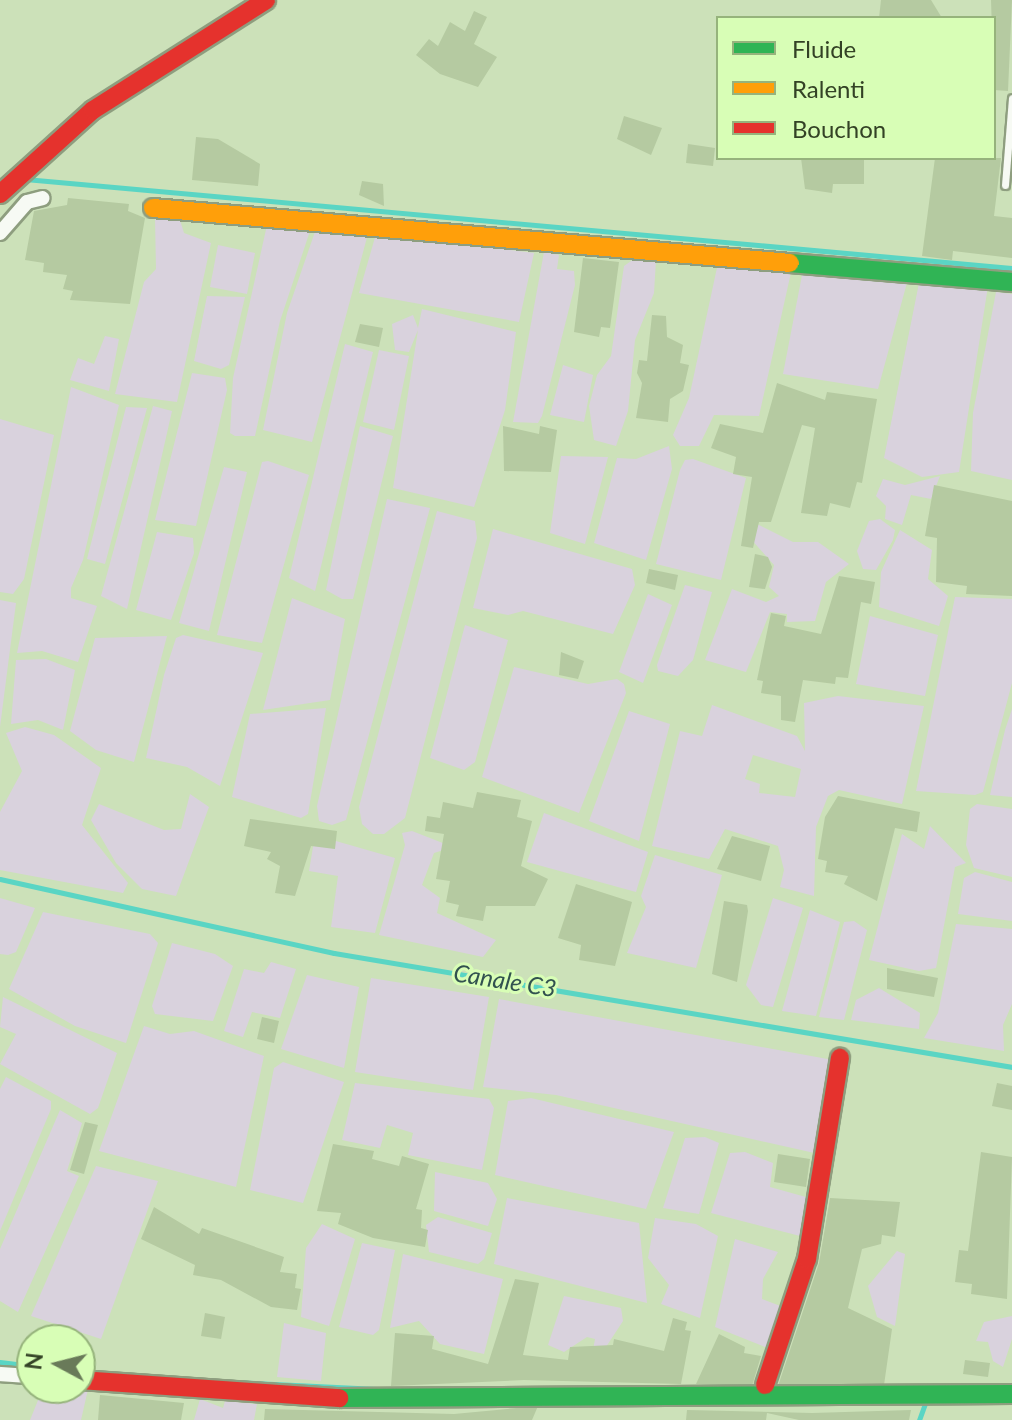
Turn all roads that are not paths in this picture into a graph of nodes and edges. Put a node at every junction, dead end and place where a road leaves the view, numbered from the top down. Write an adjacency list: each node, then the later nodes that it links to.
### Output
1 (266, 0): 4 (street)
2 (1012, 98): 3 (lane)
3 (1005, 185)
4 (0, 194)
5 (43, 198): 7 (street)
6 (153, 208): 8 (street)
7 (0, 233)
8 (1012, 282)
9 (840, 1058): 11 (street)
10 (96, 1381): 12 (street)
11 (765, 1385)
12 (1012, 1394)

